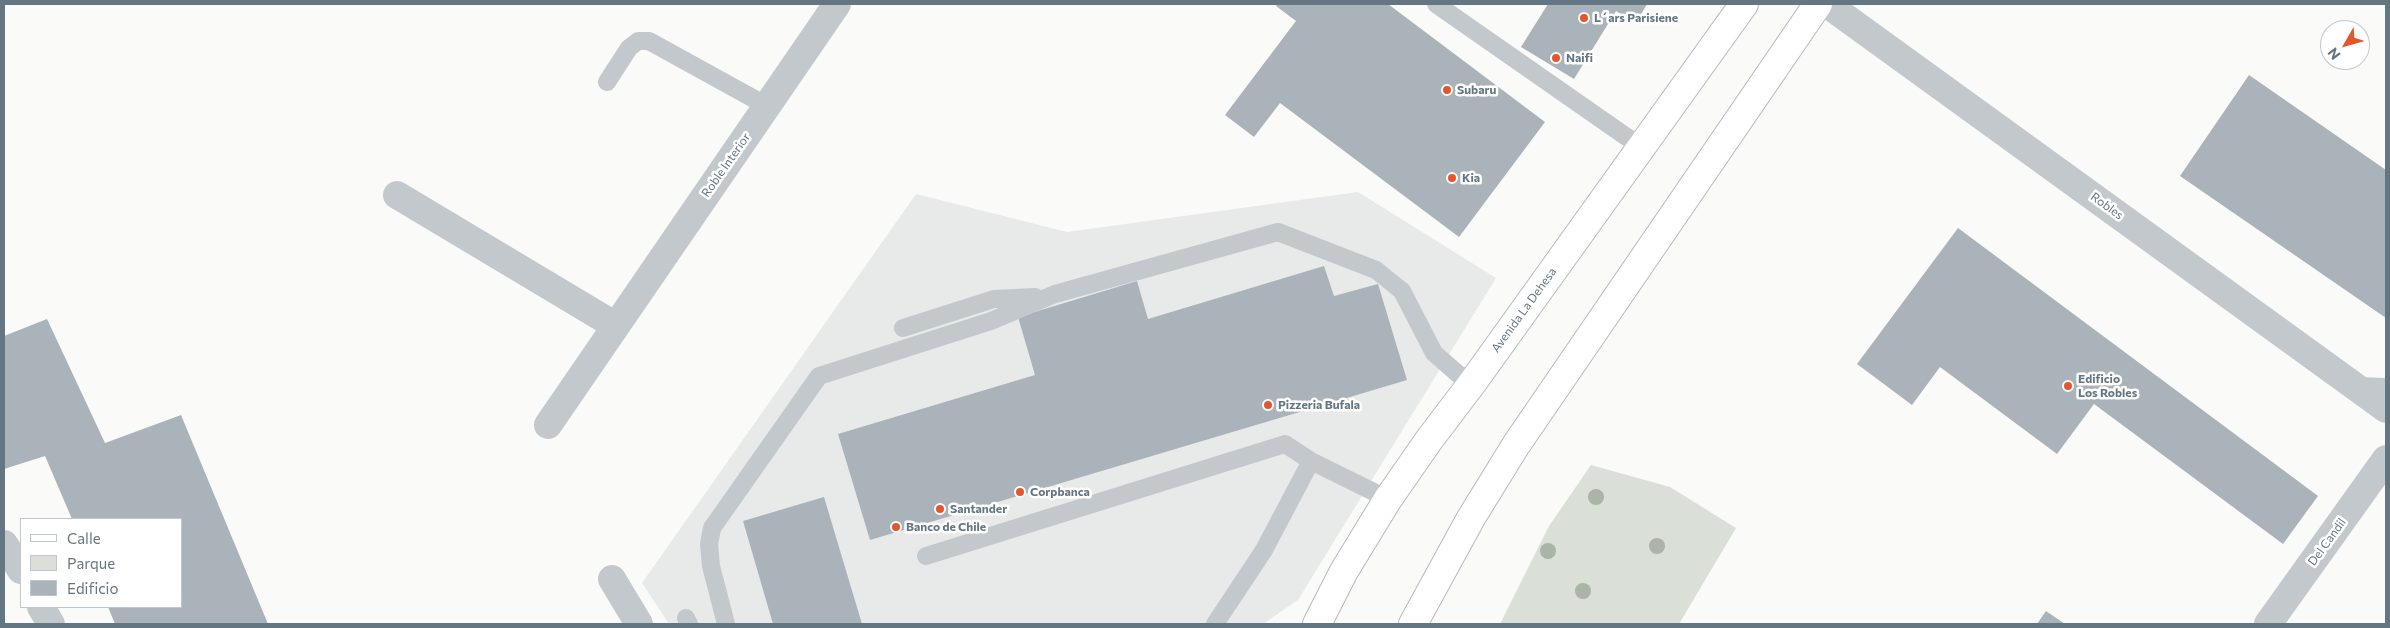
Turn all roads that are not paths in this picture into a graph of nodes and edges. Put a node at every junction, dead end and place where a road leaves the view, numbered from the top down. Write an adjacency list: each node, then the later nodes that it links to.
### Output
1 (837, 4): 7 (street, Roble Interior)
2 (1436, 4): 8 (lane)
3 (1744, 4): 8 (main road, Avenida La Dehesa)
4 (1818, 4): 31 (main road)
5 (1827, 4): 14 (street, Robles)
6 (607, 82): 7 (lane)
7 (767, 106): 11 (street, Roble Interior)
8 (1641, 147): 13 (main road, Avenida La Dehesa)
9 (397, 195): 11 (street)
10 (1055, 294): 12 (lane); 13 (lane); 28 (lane)
11 (616, 326): 17 (street, Roble Interior)
12 (903, 328)
13 (1473, 382): 20 (main road, Avenida La Dehesa)
14 (2357, 386): 15 (lane); 16 (street, Robles)
15 (2386, 387)
16 (2386, 409)
17 (548, 425)
18 (2386, 459): 32 (street, Del Candil)
19 (1311, 461): 20 (lane); 22 (lane); 29 (lane)
20 (1388, 499): 30 (main road, Avenida La Dehesa)
21 (4, 544): 23 (street)
22 (926, 556)
23 (20, 568)
24 (612, 579): 27 (street)
25 (43, 608): 26 (street)
26 (51, 624)
27 (639, 624)
28 (726, 624)
29 (1215, 624)
30 (1316, 624)
31 (1414, 624)
32 (2268, 624)

